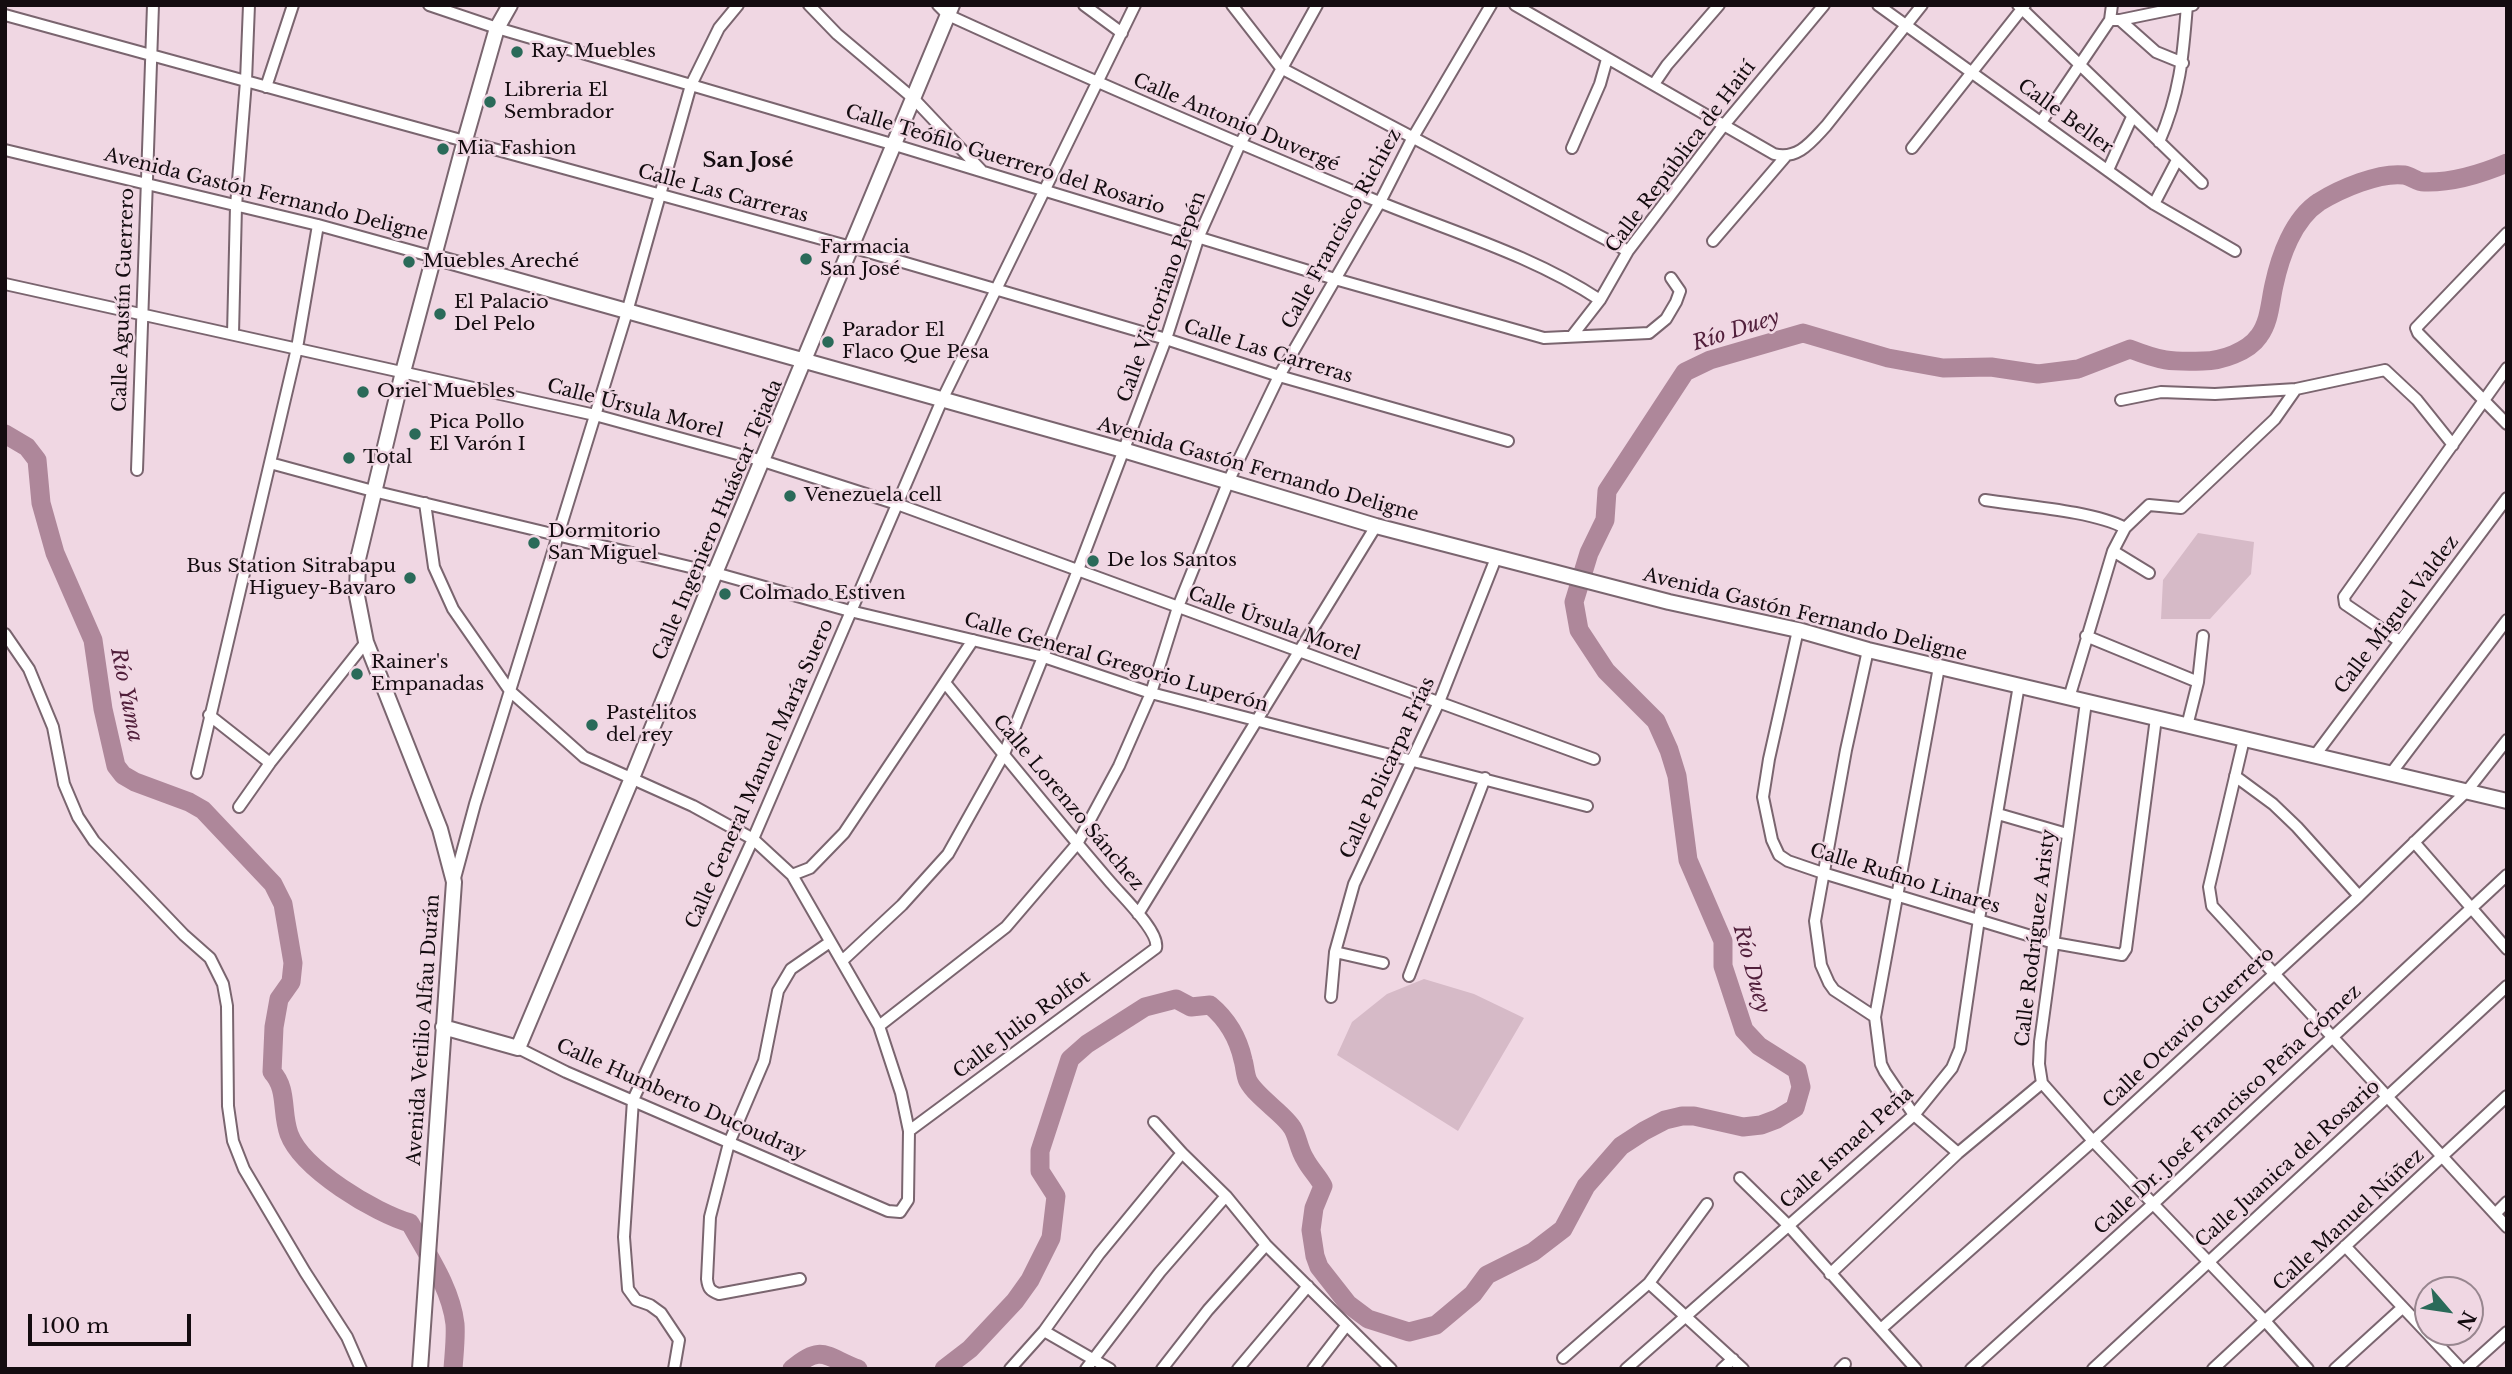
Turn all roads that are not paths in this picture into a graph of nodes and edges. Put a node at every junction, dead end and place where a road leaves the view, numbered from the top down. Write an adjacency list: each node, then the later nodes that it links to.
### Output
1 (153, 5): 27 (street, Calle Agustín Guerrero)
2 (249, 5): 33 (street)
3 (293, 5): 37 (street)
4 (429, 5): 25 (street, Calle Teófilo Guerrero del Rosario)
5 (510, 5): 25 (main road, Avenida Vetilio Alfau Durán)
6 (738, 5): 35 (street)
7 (809, 5): 38 (street)
8 (1084, 5): 26 (street)
9 (1135, 5): 26 (street, Calle General Manuel María Suero)
10 (1232, 5): 31 (street)
11 (1317, 5): 31 (street, Calle Victoriano Pepén)
12 (1491, 5): 42 (street, Calle Francisco Richiez)
13 (1516, 5): 28 (street)
14 (1719, 5): 36 (street)
15 (1824, 5): 41 (street, Calle República de Haití)
16 (1878, 5): 24 (street, Calle Beller)
17 (1922, 5): 24 (street)
18 (2112, 5): 23 (street)
19 (2189, 6): 23 (street); 29 (street)
20 (2021, 7): 30 (street); 32 (street)
21 (946, 9): 34 (street, Calle Antonio Duvergé); 38 (main road, Calle Ingeniero Huáscar Tejada)
22 (5, 15): 27 (street, Calle Las Carreras)
23 (2115, 20): 29 (street); 30 (street)
24 (1906, 25): 32 (street, Calle Beller); 50 (street)
25 (497, 28): 35 (street, Calle Teófilo Guerrero del Rosario); 43 (main road, Avenida Vetilio Alfau Durán)
26 (1122, 33): 34 (street, Calle General Manuel María Suero)
27 (151, 57): 33 (street, Calle Las Carreras); 55 (street, Calle Agustín Guerrero)
28 (1607, 59): 36 (street); 47 (street)
29 (2183, 63): 44 (street)
30 (2079, 67): 39 (street); 40 (street)
31 (1281, 68): 42 (street); 45 (street, Calle Victoriano Pepén)
32 (1972, 72): 40 (street, Calle Beller); 48 (street)
33 (246, 81): 37 (street, Calle Las Carreras); 60 (street)
34 (1096, 83): 45 (street, Calle Antonio Duvergé); 56 (street, Calle General Manuel María Suero)
35 (691, 85): 46 (street, Calle Teófilo Guerrero del Rosario); 57 (street)
36 (1654, 85): 41 (street)
37 (266, 87): 43 (street, Calle Las Carreras)
38 (914, 99): 46 (main road, Calle Ingeniero Huáscar Tejada); 53 (street)
39 (2132, 117): 44 (street); 52 (street)
40 (2040, 122): 52 (street, Calle Beller)
41 (1724, 125): 50 (street); 66 (street, Calle República de Haití)
42 (1412, 139): 58 (street, Calle Francisco Richiez); 66 (street)
43 (465, 140): 57 (street, Calle Las Carreras); 68 (main road, Avenida Vetilio Alfau Durán)
44 (2159, 142): 51 (street)
45 (1240, 144): 58 (street, Calle Antonio Duvergé); 63 (street, Calle Victoriano Pepén)
46 (895, 145): 53 (street, Calle Teófilo Guerrero del Rosario); 65 (main road, Calle Ingeniero Huáscar Tejada)
47 (1572, 148)
48 (1912, 148)
49 (5, 150): 55 (street, Avenida Gastón Fernando Deligne)
50 (1790, 155): 64 (street)
51 (2177, 160): 54 (street); 59 (street)
52 (2108, 170): 59 (street, Calle Beller)
53 (983, 172): 56 (street, Calle Teófilo Guerrero del Rosario)
54 (2202, 183)
55 (145, 184): 60 (street, Avenida Gastón Fernando Deligne); 75 (street, Calle Agustín Guerrero)
56 (1043, 191): 63 (street, Calle Teófilo Guerrero del Rosario); 72 (street, Calle General Manuel María Suero)
57 (660, 195): 65 (street, Calle Las Carreras); 74 (street)
58 (1380, 202): 70 (street, Calle Francisco Richiez); 73 (street, Calle Antonio Duvergé)
59 (2154, 204): 67 (street, Calle Beller)
60 (236, 206): 61 (street, Avenida Gastón Fernando Deligne); 76 (street)
61 (318, 225): 68 (street, Avenida Gastón Fernando Deligne); 79 (street)
62 (2507, 233): 87 (street)
63 (1199, 236): 70 (street, Calle Teófilo Guerrero del Rosario); 78 (street, Calle Victoriano Pepén)
64 (1713, 240)
65 (851, 247): 72 (street, Calle Las Carreras); 80 (main road, Calle Ingeniero Huáscar Tejada)
66 (1628, 251): 73 (street, Calle República de Haití)
67 (2235, 251)
68 (434, 257): 74 (main road, Avenida Gastón Fernando Deligne); 82 (main road, Avenida Vetilio Alfau Durán)
69 (1671, 278): 77 (street, Calle Teófilo Guerrero del Rosario)
70 (1335, 279): 77 (street, Calle Teófilo Guerrero del Rosario); 83 (street, Calle Francisco Richiez)
71 (5, 284): 75 (street, Calle Úrsula Morel)
72 (997, 289): 78 (street, Calle Las Carreras); 85 (street, Calle General Manuel María Suero)
73 (1600, 300): 77 (street, Calle República de Haití)
74 (627, 312): 80 (main road, Avenida Gastón Fernando Deligne); 88 (street)
75 (141, 314): 76 (street, Calle Úrsula Morel); 95 (street, Calle Agustín Guerrero)
76 (233, 334): 79 (street, Calle Úrsula Morel)
77 (1572, 336)
78 (1166, 339): 83 (street, Calle Las Carreras); 92 (street, Calle Victoriano Pepén)
79 (297, 348): 82 (street, Calle Úrsula Morel); 94 (street)
80 (805, 359): 85 (main road, Avenida Gastón Fernando Deligne); 93 (main road, Calle Ingeniero Huáscar Tejada)
81 (2507, 368): 87 (street)
82 (402, 372): 88 (street, Calle Úrsula Morel); 97 (main road, Avenida Vetilio Alfau Durán)
83 (1279, 376): 90 (street, Calle Las Carreras); 96 (street, Calle Francisco Richiez)
84 (2296, 389): 86 (street); 91 (street); 103 (street)
85 (942, 400): 92 (main road, Avenida Gastón Fernando Deligne); 101 (street, Calle General Manuel María Suero)
86 (2121, 400)
87 (2484, 401): 89 (street); 91 (street)
88 (595, 415): 93 (street, Calle Úrsula Morel); 104 (street)
89 (2507, 424)
90 (1508, 441)
91 (2453, 445): 118 (street)
92 (1123, 450): 96 (main road, Avenida Gastón Fernando Deligne); 107 (street, Calle Victoriano Pepén)
93 (763, 461): 101 (street, Calle Úrsula Morel); 108 (main road, Calle Ingeniero Huáscar Tejada)
94 (270, 463): 97 (street, Calle General Gregorio Luperón); 132 (street)
95 (137, 470)
96 (1229, 480): 102 (main road, Avenida Gastón Fernando Deligne); 110 (street, Calle Francisco Richiez)
97 (373, 491): 100 (street, Calle General Gregorio Luperón); 119 (main road, Avenida Vetilio Alfau Durán)
98 (2507, 498): 118 (street, Calle Miguel Valdez)
99 (1985, 500): 103 (street)
100 (425, 503): 104 (street, Calle General Gregorio Luperón); 127 (street)
101 (897, 504): 107 (street, Calle Úrsula Morel); 111 (street, Calle General Manuel María Suero)
102 (1376, 526): 106 (main road, Avenida Gastón Fernando Deligne); 121 (street)
103 (2125, 528): 105 (street)
104 (558, 536): 108 (street, Calle General Gregorio Luperón); 127 (street)
105 (2112, 551): 109 (street); 115 (street)
106 (1496, 558): 113 (main road, Avenida Gastón Fernando Deligne); 130 (street, Calle Policarpa Frías)
107 (1079, 570): 110 (street, Calle Úrsula Morel); 122 (street, Calle Victoriano Pepén)
108 (715, 573): 111 (street, Calle General Gregorio Luperón); 146 (main road, Calle Ingeniero Huáscar Tejada)
109 (2149, 573)
110 (1178, 607): 121 (street, Calle Úrsula Morel); 128 (street, Calle Francisco Richiez)
111 (850, 611): 117 (street, Calle General Gregorio Luperón); 154 (street, Calle General Manuel María Suero)
112 (2507, 620): 143 (street)
113 (1798, 630): 120 (main road, Avenida Gastón Fernando Deligne); 157 (street, Calle Rufino Linares)
114 (5, 634): 219 (street)
115 (2086, 636): 124 (street); 129 (street)
116 (2203, 636): 124 (street)
117 (973, 640): 122 (street, Calle General Gregorio Luperón); 125 (street)
118 (2398, 640): 139 (street, Calle Miguel Valdez)
119 (366, 642): 142 (street); 160 (main road, Avenida Vetilio Alfau Durán)
120 (1868, 650): 123 (main road, Avenida Gastón Fernando Deligne); 157 (street)
121 (1299, 652): 130 (street, Calle Úrsula Morel); 134 (street)
122 (1044, 657): 128 (street, Calle General Gregorio Luperón); 138 (street, Calle Victoriano Pepén)
123 (1938, 667): 126 (main road, Avenida Gastón Fernando Deligne); 161 (street)
124 (2198, 682): 135 (street)
125 (946, 684): 138 (street, Calle Lorenzo Sánchez); 158 (street)
126 (2018, 684): 129 (main road, Avenida Gastón Fernando Deligne); 152 (street, Calle Ismael Peña)
127 (510, 691): 146 (street); 160 (street)
128 (1151, 693): 134 (street, Calle General Gregorio Luperón); 156 (street, Calle Francisco Richiez)
129 (2069, 698): 131 (main road, Avenida Gastón Fernando Deligne)
130 (1439, 702): 140 (street, Calle Úrsula Morel); 141 (street, Calle Policarpa Frías)
131 (2086, 702): 133 (main road, Avenida Gastón Fernando Deligne); 153 (street, Calle Rodríguez Aristy)
132 (209, 715): 142 (street); 144 (street)
133 (2156, 718): 135 (main road, Avenida Gastón Fernando Deligne); 167 (street, Calle Rufino Linares)
134 (1257, 720): 141 (street, Calle General Gregorio Luperón); 164 (street)
135 (2187, 726): 136 (main road, Avenida Gastón Fernando Deligne)
136 (2244, 739): 139 (main road, Avenida Gastón Fernando Deligne); 145 (street)
137 (2507, 740): 148 (street, Calle Octavio Guerrero)
138 (1004, 754): 156 (street, Calle Lorenzo Sánchez); 171 (street, Calle Victoriano Pepén)
139 (2316, 754): 143 (main road, Avenida Gastón Fernando Deligne)
140 (1594, 759)
141 (1412, 760): 147 (street, Calle General Gregorio Luperón); 170 (street, Calle Policarpa Frías)
142 (270, 763): 151 (street)
143 (2392, 772): 148 (main road, Avenida Gastón Fernando Deligne)
144 (197, 773)
145 (2235, 776): 162 (street); 173 (street)
146 (632, 778): 154 (street); 181 (main road, Calle Ingeniero Huáscar Tejada)
147 (1485, 778): 150 (street, Calle General Gregorio Luperón); 174 (street)
148 (2466, 792): 149 (main road, Avenida Gastón Fernando Deligne); 155 (street, Calle Octavio Guerrero)
149 (2507, 801)
150 (1587, 806)
151 (239, 807)
152 (1998, 814): 153 (street); 165 (street, Calle Ismael Peña)
153 (2067, 834): 167 (street, Calle Rodríguez Aristy)
154 (753, 839): 158 (street); 185 (street, Calle General Manuel María Suero)
155 (2414, 842): 162 (street, Calle Octavio Guerrero); 163 (street)
156 (1077, 844): 164 (street, Calle Lorenzo Sánchez); 178 (street, Calle Francisco Richiez)
157 (1823, 873): 161 (street, Calle Rufino Linares); 177 (street)
158 (792, 875): 166 (street)
159 (2507, 875): 163 (street, Calle Dr. José Francisco Peña Gómez)
160 (454, 882): 179 (main road, Avenida Vetilio Alfau Durán)
161 (1899, 894): 165 (street, Calle Rufino Linares); 177 (street)
162 (2359, 896): 173 (street, Calle Octavio Guerrero)
163 (2472, 909): 169 (street); 180 (street, Calle Dr. José Francisco Peña Gómez)
164 (1138, 914): 168 (street, Calle Lorenzo Sánchez)
165 (1979, 919): 167 (street, Calle Rufino Linares); 186 (street, Calle Ismael Peña)
166 (830, 942): 171 (street); 190 (street)
167 (2054, 943): 182 (street, Calle Rodríguez Aristy)
168 (1156, 948): 188 (street, Calle Julio Rolfot)
169 (2507, 949)
170 (1335, 952): 172 (street); 176 (street, Calle Policarpa Frías)
171 (842, 961): 178 (street)
172 (1383, 962)
173 (2273, 974): 180 (street); 189 (street, Calle Octavio Guerrero)
174 (1409, 976)
175 (2507, 986): 184 (street, Calle Juanica del Rosario)
176 (1331, 997)
177 (1875, 1017): 186 (street)
178 (879, 1026): 188 (street)
179 (443, 1027): 181 (main road, Calle Humberto Ducoudray); 220 (main road, Avenida Vetilio Alfau Durán)
180 (2331, 1037): 184 (street); 198 (street, Calle Dr. José Francisco Peña Gómez)
181 (518, 1048): 185 (street, Calle Humberto Ducoudray)
182 (2042, 1083): 189 (street); 192 (street)
183 (2507, 1096): 193 (street, Calle Manuel Núñez)
184 (2388, 1097): 193 (street); 204 (street, Calle Juanica del Rosario)
185 (634, 1100): 190 (street, Calle Humberto Ducoudray); 221 (street, Calle General Manuel María Suero)
186 (1914, 1115): 192 (street); 200 (street, Calle Ismael Peña)
187 (1154, 1122): 191 (street)
188 (909, 1131): 190 (street, Calle Humberto Ducoudray)
189 (2093, 1141): 198 (street); 213 (street, Calle Octavio Guerrero)
190 (729, 1143): 206 (street)
191 (1182, 1153): 195 (street); 214 (street)
192 (1958, 1153): 205 (street)
193 (2443, 1156): 199 (street); 203 (street, Calle Manuel Núñez)
194 (1740, 1178): 200 (street)
195 (1226, 1196): 202 (street); 218 (street)
196 (2507, 1202): 199 (street)
197 (1707, 1204): 207 (street)
198 (2153, 1204): 204 (street); 232 (street, Calle Dr. José Francisco Peña Gómez)
199 (2495, 1214): 201 (street)
200 (1788, 1225): 205 (street); 210 (street, Calle Ismael Peña)
201 (2507, 1227)
202 (1266, 1245): 208 (street); 224 (street)
203 (2345, 1246): 209 (street); 211 (street, Calle Manuel Núñez)
204 (2207, 1262): 211 (street); 233 (street, Calle Juanica del Rosario)
205 (1830, 1274): 213 (street)
206 (800, 1279)
207 (1649, 1283): 210 (street); 216 (street)
208 (1308, 1286): 212 (street); 225 (street)
209 (2402, 1308): 236 (street); 237 (street)
210 (1686, 1318): 217 (street); 228 (street, Calle Ismael Peña)
211 (2266, 1322): 234 (street, Calle Manuel Núñez); 235 (street)
212 (1346, 1326): 226 (street); 227 (street)
213 (1882, 1328): 231 (street)
214 (1044, 1331): 218 (street); 222 (street)
215 (2507, 1332): 237 (street)
216 (1563, 1358)
217 (1733, 1359): 229 (street); 230 (street)
218 (1090, 1364): 223 (street)
219 (361, 1369)
220 (420, 1369)
221 (674, 1369)
222 (1010, 1369)
223 (1110, 1369)
224 (1162, 1369)
225 (1238, 1369)
226 (1313, 1369)
227 (1391, 1369)
228 (1626, 1369)
229 (1721, 1369)
230 (1743, 1369)
231 (1916, 1369)
232 (1971, 1369)
233 (2093, 1369)
234 (2213, 1369)
235 (2308, 1369)
236 (2335, 1369)
237 (2464, 1369)

